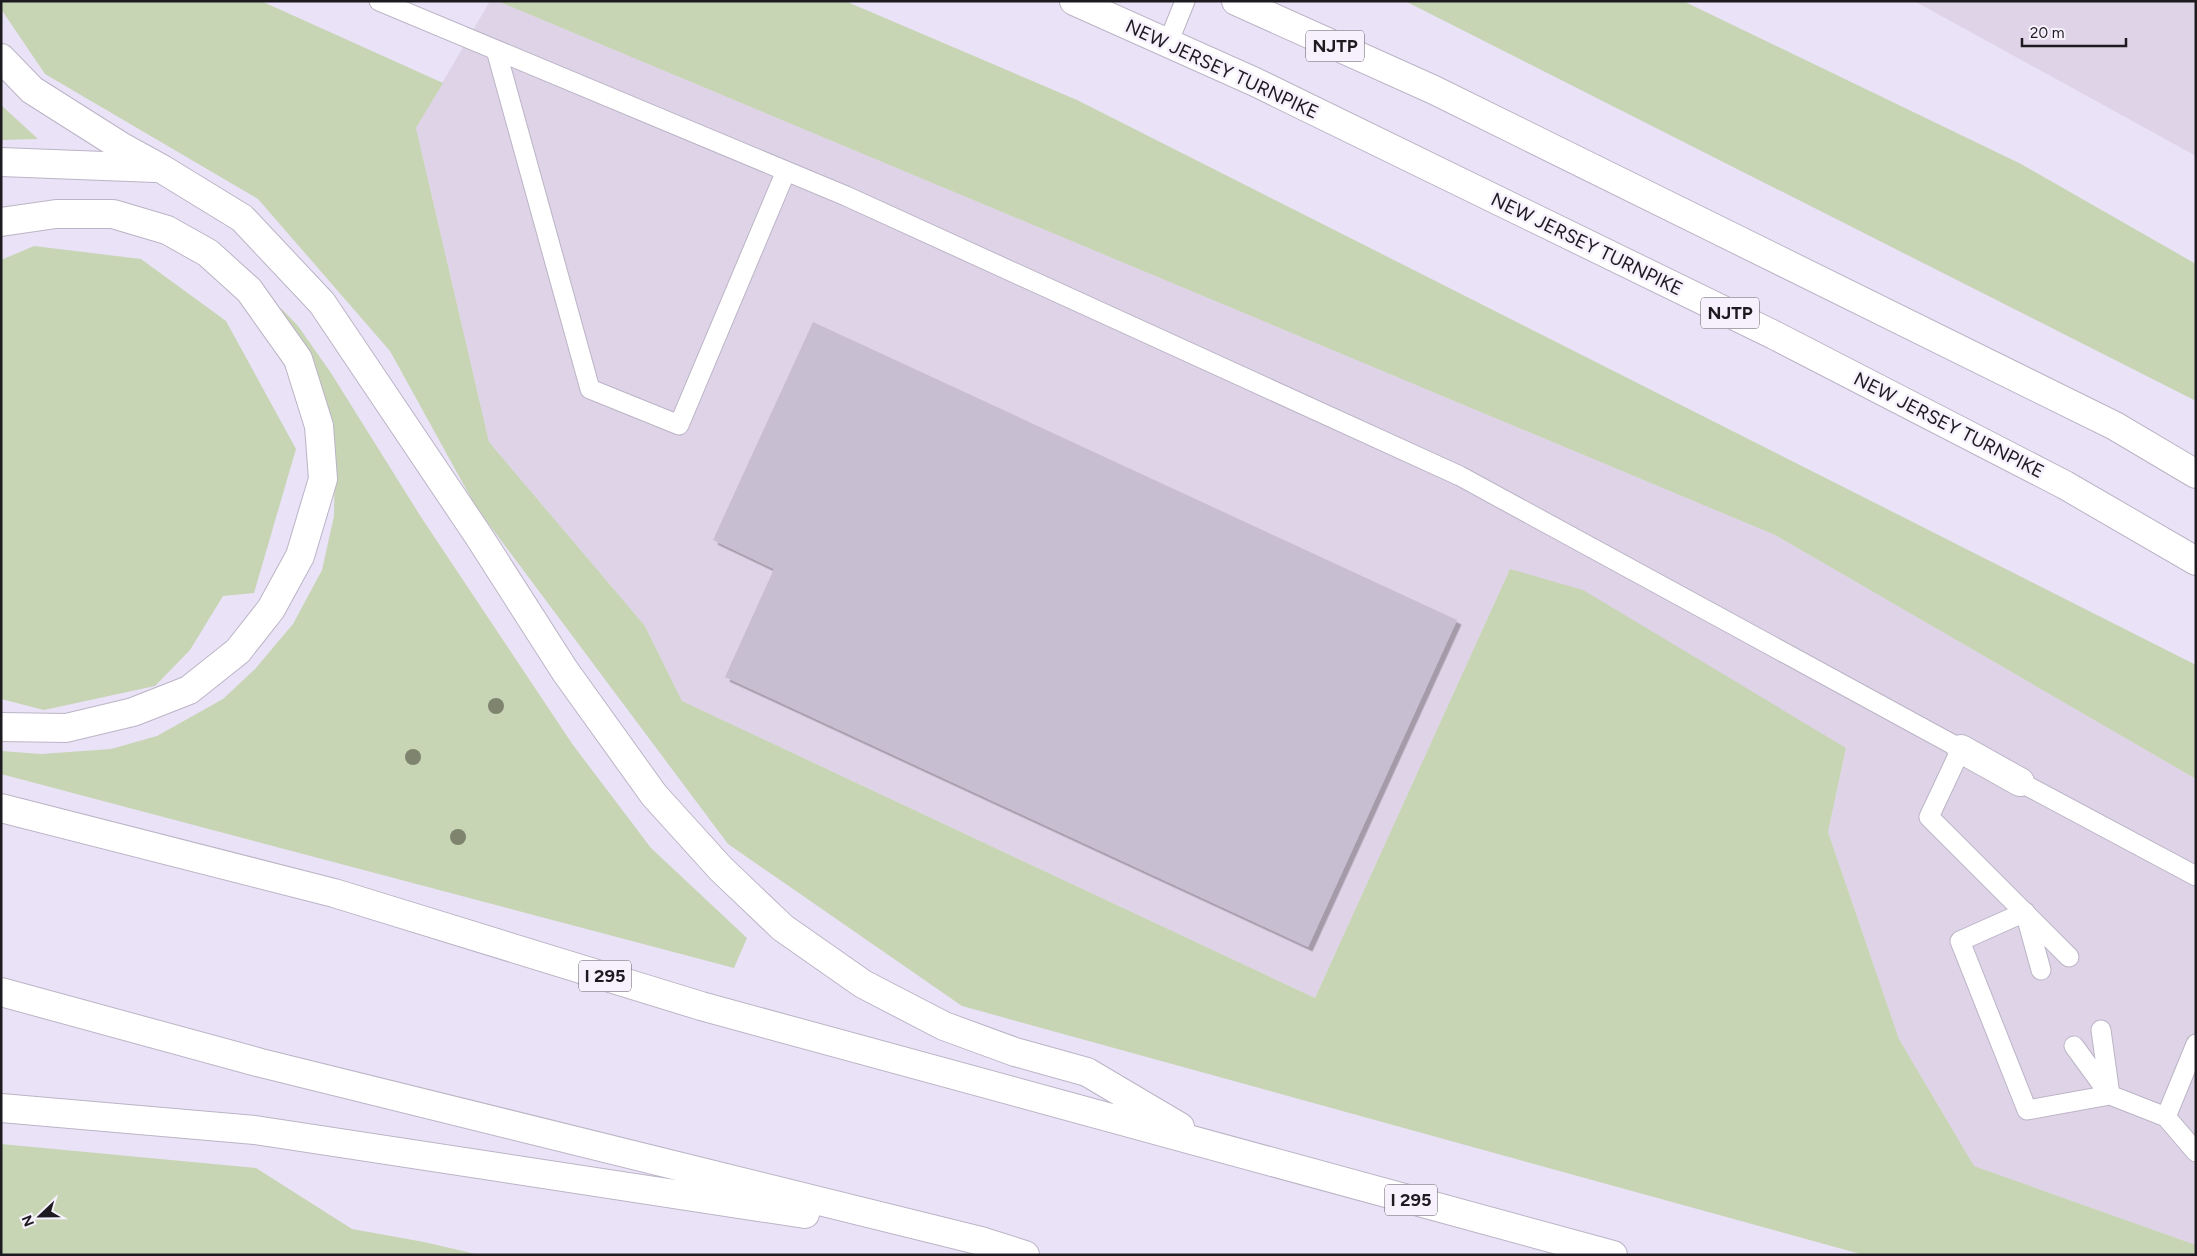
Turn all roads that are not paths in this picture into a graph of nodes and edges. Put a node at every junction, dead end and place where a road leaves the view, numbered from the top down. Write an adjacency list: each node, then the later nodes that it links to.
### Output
1 (378, 1): 6 (lane)
2 (1074, 1): 5 (main road, NEW JERSEY TURNPIKE / NJTP)
3 (1185, 1): 5 (lane)
4 (1236, 1): 12 (main road, NJTP)
5 (1168, 44): 13 (main road, NEW JERSEY TURNPIKE / NJTP)
6 (496, 50): 10 (lane); 10 (lane)
7 (1, 58): 9 (main road)
8 (1, 162): 9 (main road)
9 (162, 168): 29 (main road)
10 (786, 170): 15 (lane)
11 (1, 222): 14 (main road)
12 (2196, 474)
13 (2196, 561)
14 (1, 727)
15 (1961, 749): 16 (main road); 19 (lane)
16 (2020, 782): 18 (lane)
17 (1, 808): 29 (main road, I 295)
18 (2196, 876)
19 (2025, 912): 20 (lane); 21 (lane); 26 (lane)
20 (2069, 957)
21 (2041, 970)
22 (1, 992): 31 (main road)
23 (2102, 1030): 26 (lane)
24 (2196, 1044): 28 (lane)
25 (2074, 1046): 26 (lane)
26 (2110, 1095): 28 (lane)
27 (1, 1108): 31 (main road)
28 (2166, 1118): 30 (lane)
29 (1209, 1145): 33 (main road, I 295)
30 (2196, 1152)
31 (981, 1242): 32 (main road)
32 (1025, 1255)
33 (1613, 1255)

